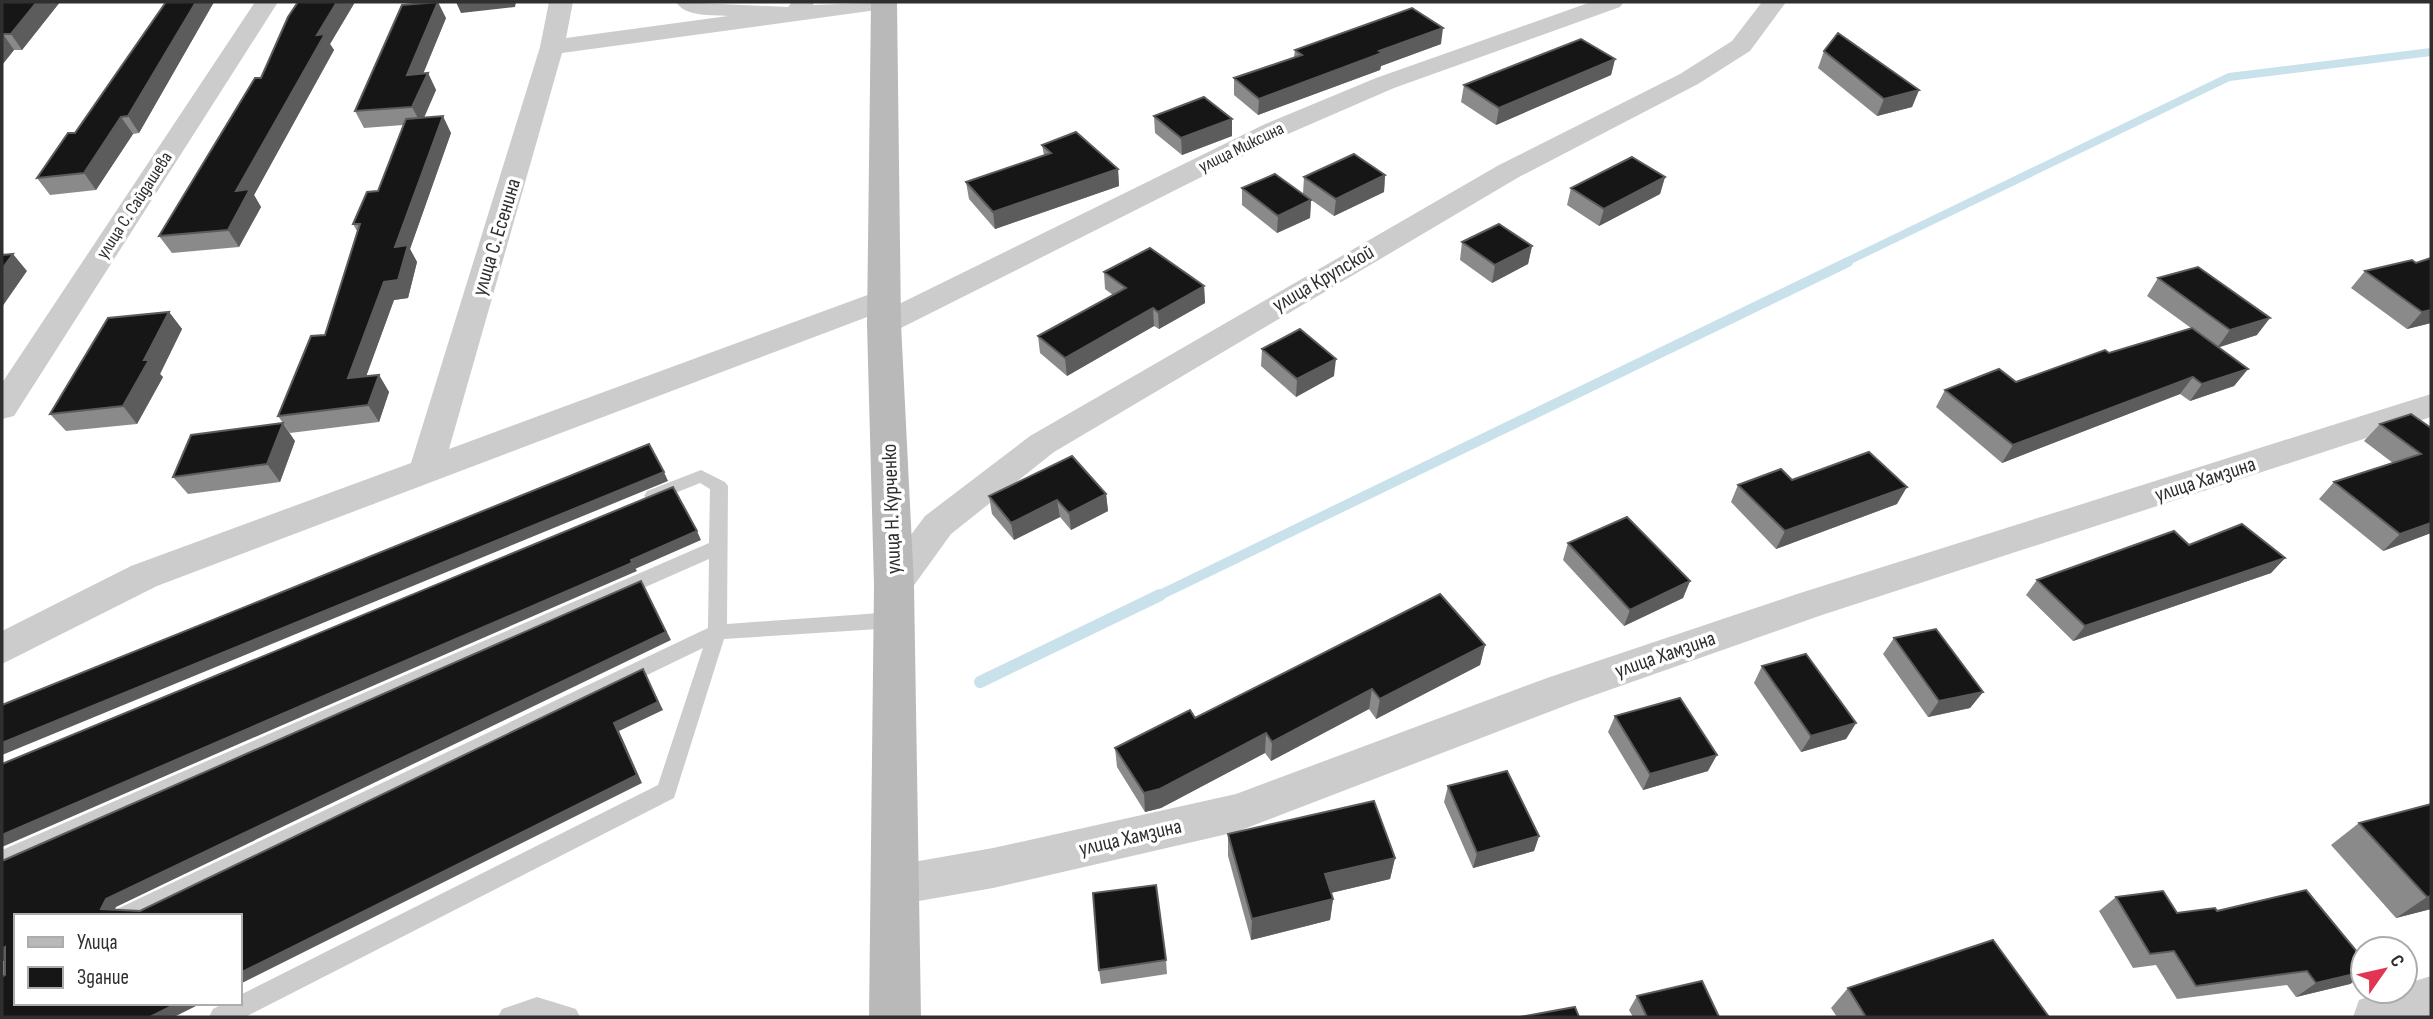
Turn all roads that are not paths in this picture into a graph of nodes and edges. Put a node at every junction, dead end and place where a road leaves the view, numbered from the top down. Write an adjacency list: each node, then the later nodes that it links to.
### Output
1 (266, 2): 11 (street, улица С. Сайдашева)
2 (561, 2): 8 (street, улица С. Есенина)
3 (687, 2): 7 (street)
4 (884, 2): 7 (street); 9 (main road, улица Н. Курченко)
5 (1612, 2): 9 (street, улица Миксина)
6 (1774, 2): 15 (street, улица Крупской)
7 (799, 8): 8 (street)
8 (552, 47): 12 (street, улица С. Есенина)
9 (884, 312): 12 (street, улица Миксина); 15 (main road, улица Н. Курченко)
10 (2431, 405): 19 (street, улица Хамзина)
11 (2, 408)
12 (426, 471): 17 (street, улица Миксина)
13 (637, 503): 14 (lane)
14 (718, 547): 16 (lane); 18 (lane)
15 (894, 603): 16 (lane); 19 (main road, улица Н. Курченко)
16 (717, 632): 20 (lane); 22 (lane)
17 (2, 649)
18 (2, 860)
19 (896, 885): 25 (main road, улица Н. Курченко)
20 (129, 914)
21 (2431, 999): 26 (street)
22 (221, 1017)
23 (510, 1017): 24 (lane)
24 (568, 1017)
25 (895, 1017)
26 (2376, 1017)

